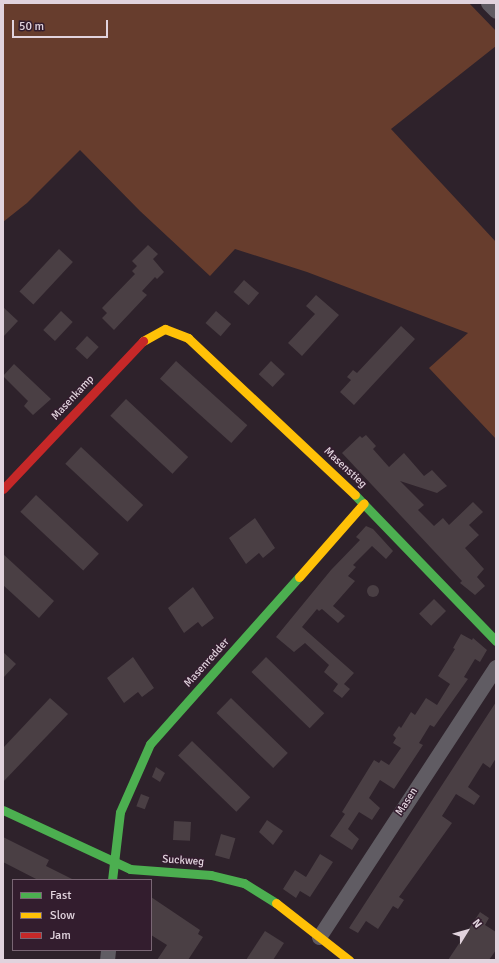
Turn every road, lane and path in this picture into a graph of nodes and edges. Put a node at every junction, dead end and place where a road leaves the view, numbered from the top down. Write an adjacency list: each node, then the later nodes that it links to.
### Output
1 (488, 3): 2 (street)
2 (496, 11)
3 (165, 329): 4 (street, Masenkamp); 5 (street, Masenstieg)
4 (3, 490)
5 (364, 503): 6 (street, Masenstieg); 9 (street, Masenredder)
6 (496, 641)
7 (496, 667): 11 (street, Masen)
8 (3, 810): 9 (street, Suckweg)
9 (113, 862): 10 (street, Masenredder); 11 (street, Suckweg)
10 (112, 879)
11 (319, 937): 12 (street, Suckweg)
12 (349, 960)

